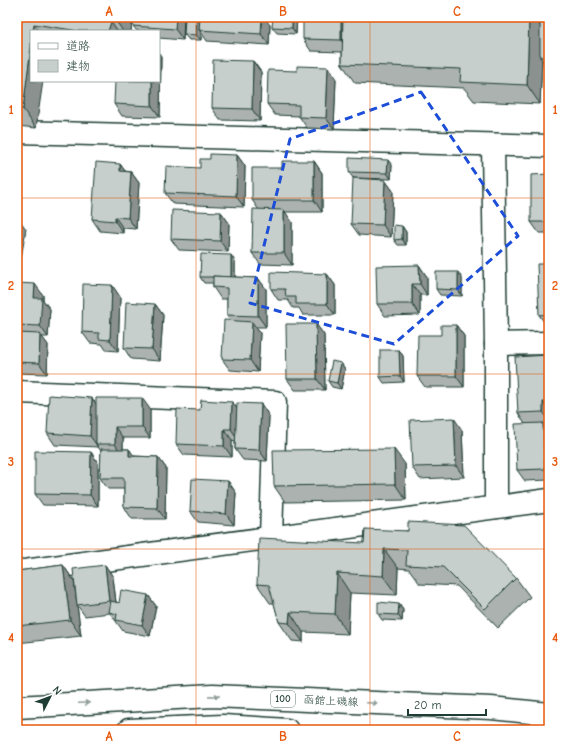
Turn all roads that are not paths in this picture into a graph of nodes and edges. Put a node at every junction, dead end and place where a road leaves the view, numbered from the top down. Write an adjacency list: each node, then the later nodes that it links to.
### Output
1 (17, 132): 2 (street)
2 (493, 145): 3 (street); 5 (street)
3 (549, 146)
4 (549, 343): 5 (street)
5 (496, 344): 8 (street)
6 (17, 392): 9 (street)
7 (549, 500): 8 (street)
8 (496, 506): 9 (street)
9 (272, 538): 10 (street)
10 (17, 572)
11 (17, 707): 12 (street, 函館上磯線 / 100, one-way to 12)
12 (549, 714)
13 (129, 730): 14 (street)
14 (287, 730)

